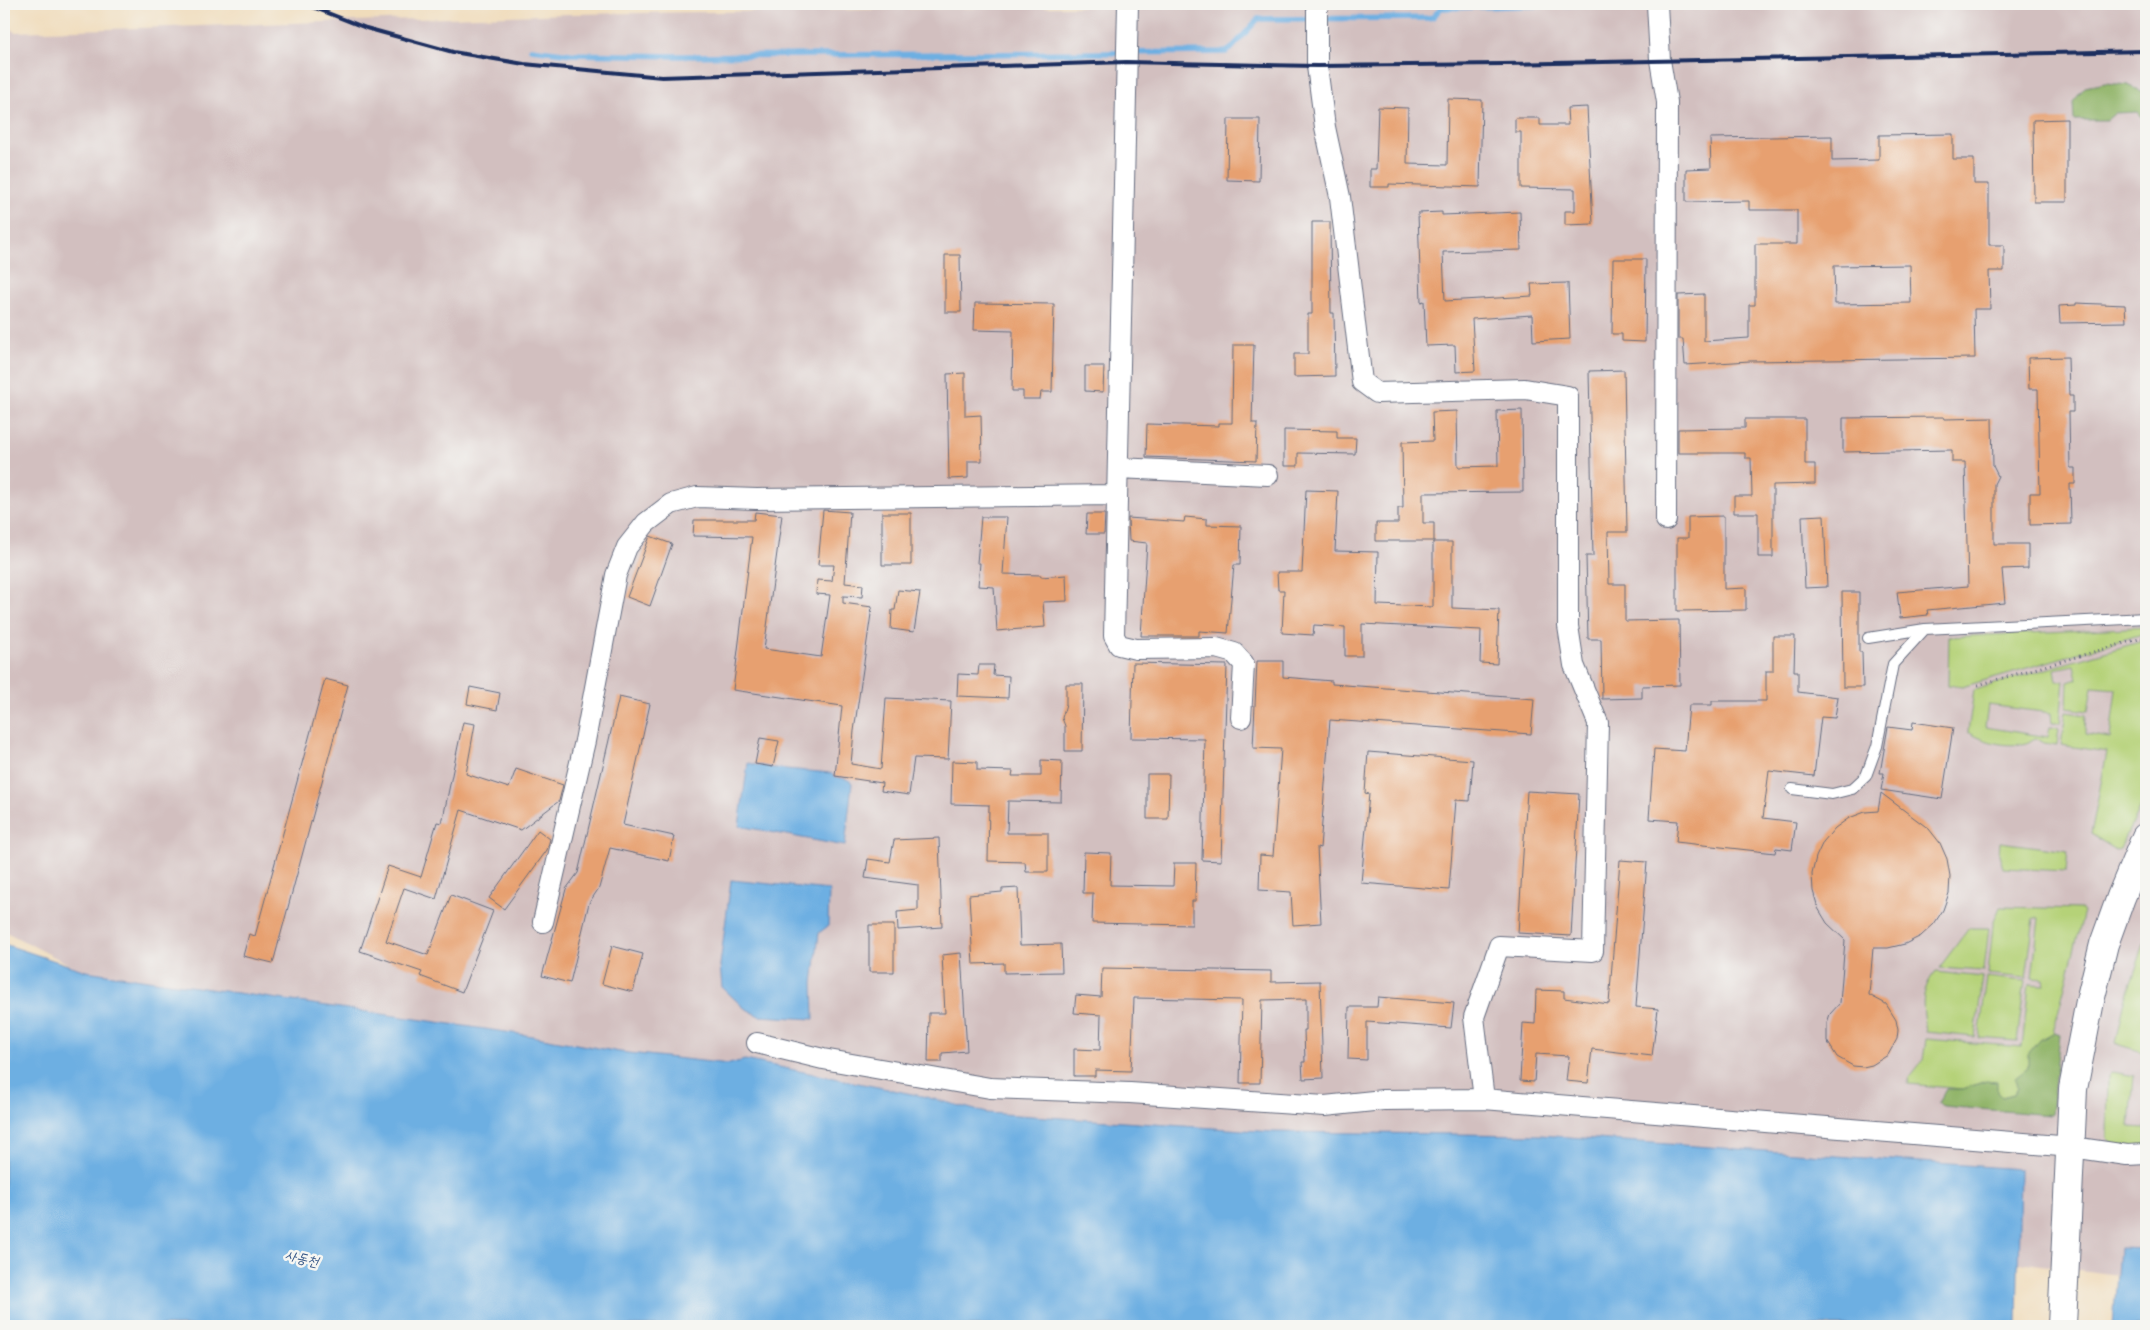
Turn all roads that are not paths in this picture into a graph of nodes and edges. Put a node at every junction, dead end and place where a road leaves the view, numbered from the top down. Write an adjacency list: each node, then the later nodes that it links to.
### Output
1 (1128, 4): 4 (street)
2 (1317, 4): 16 (street)
3 (1657, 4): 7 (street)
4 (1118, 468): 5 (street); 6 (street)
5 (1268, 475)
6 (1118, 495): 11 (street); 14 (street)
7 (1666, 520)
8 (2146, 618): 9 (lane)
9 (1925, 629): 10 (lane); 12 (lane)
10 (1868, 638)
11 (1241, 718)
12 (1792, 789)
13 (2146, 838): 17 (main road)
14 (543, 922)
15 (757, 1043): 16 (street)
16 (1484, 1099): 17 (street)
17 (2072, 1147): 18 (street); 19 (main road)
18 (2146, 1154)
19 (2062, 1326)

